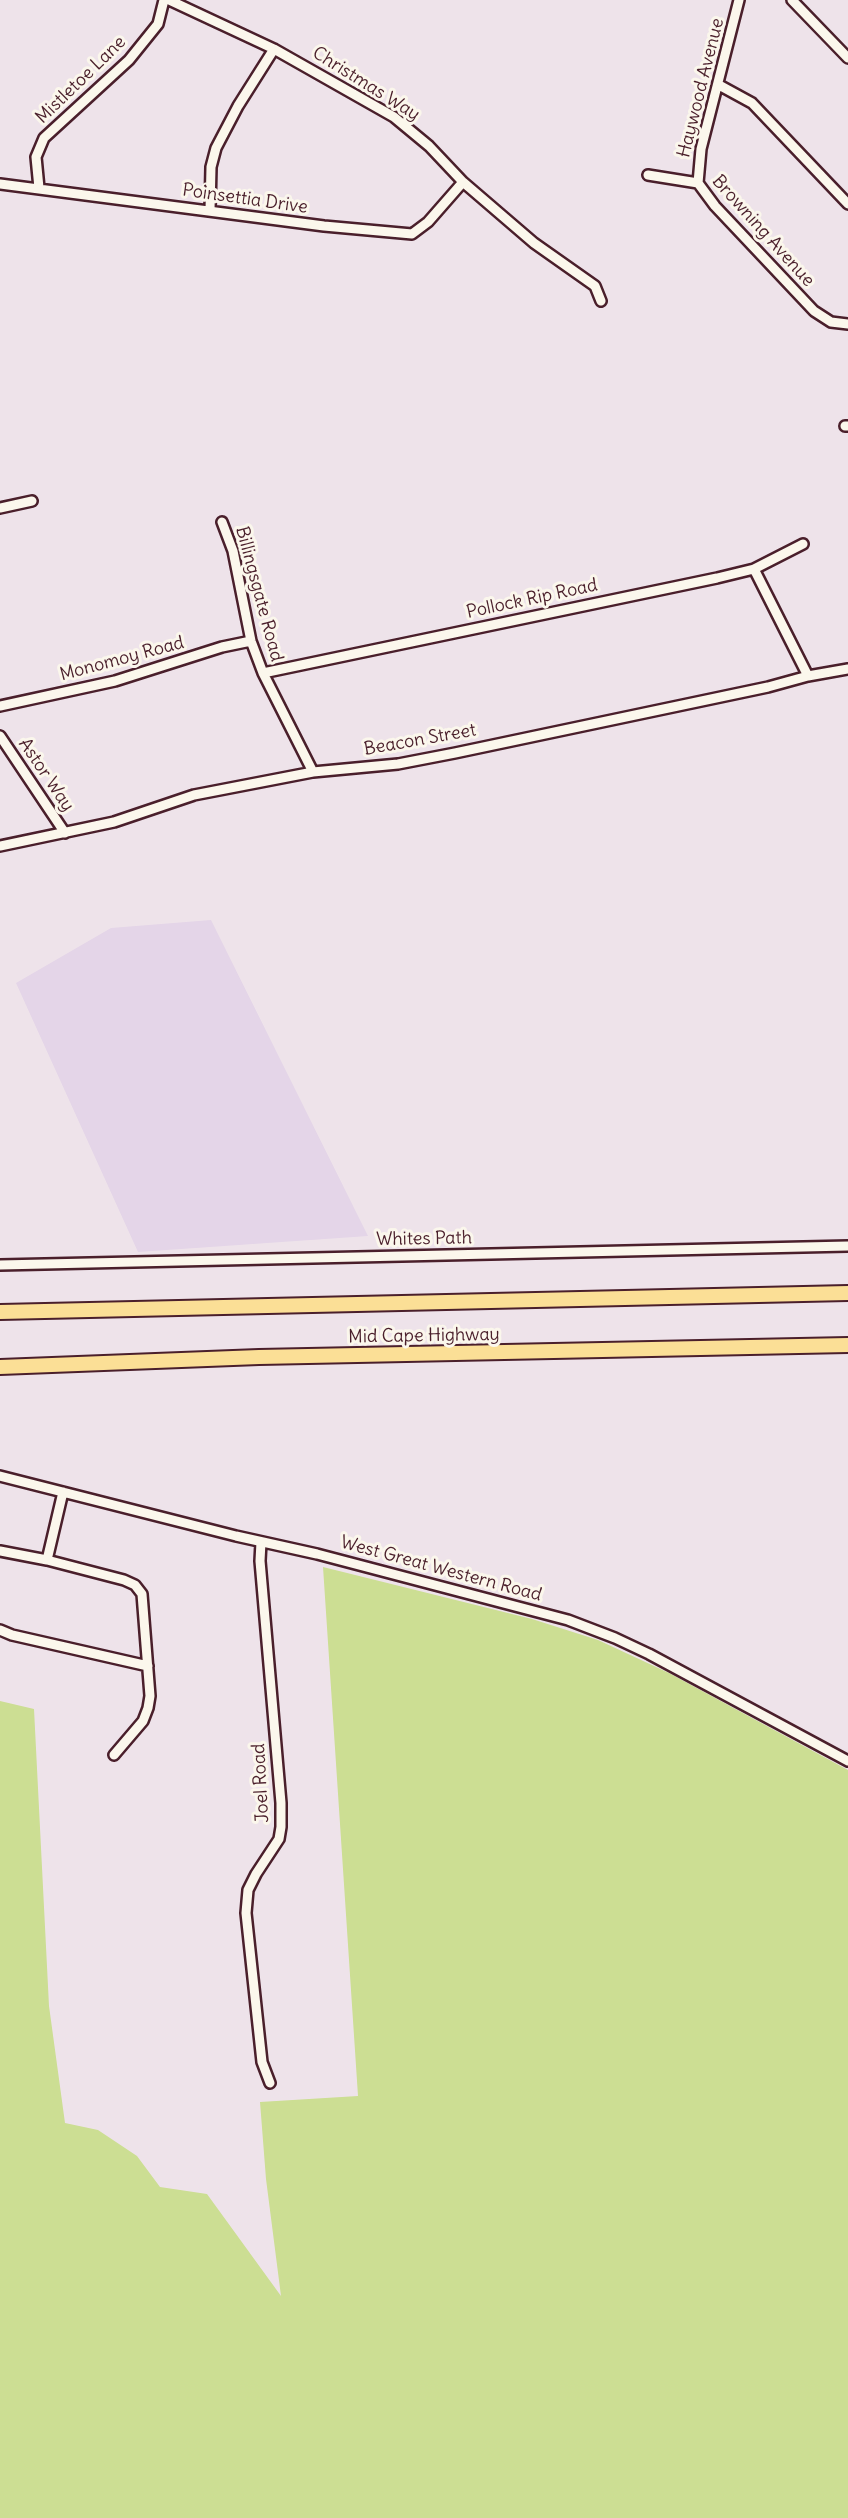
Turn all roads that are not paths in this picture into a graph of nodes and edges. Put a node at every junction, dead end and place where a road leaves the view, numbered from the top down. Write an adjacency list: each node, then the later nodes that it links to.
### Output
1 (164, 0): 12 (street, Mistletoe Lane)
2 (169, 0): 5 (street, Christmas Way)
3 (739, 0): 7 (street, Haywood Avenue)
4 (792, 0): 6 (street)
5 (274, 49): 9 (street, Christmas Way); 14 (street)
6 (848, 58)
7 (719, 85): 10 (street, Haywood Avenue); 13 (street)
8 (648, 175): 10 (street, Browning Avenue)
9 (463, 182): 14 (street, Poinsettia Drive); 15 (street, Christmas Way)
10 (698, 183): 16 (street, Browning Avenue)
11 (0, 184): 12 (street, Poinsettia Drive)
12 (39, 188): 14 (street, Poinsettia Drive)
13 (848, 204)
14 (210, 210)
15 (601, 301)
16 (848, 324)
17 (32, 501): 18 (street)
18 (0, 508)
19 (222, 522): 22 (street, Billingsgate Road)
20 (803, 544): 21 (street, Pollock Rip Road)
21 (754, 569): 24 (street, Pollock Rip Road); 25 (street)
22 (251, 641): 24 (street, Billingsgate Road); 26 (street, Monomoy Road)
23 (848, 669): 25 (street, Beacon Street)
24 (263, 673): 28 (street, Billingsgate Road)
25 (808, 676): 28 (street, Beacon Street)
26 (0, 706)
27 (0, 736): 29 (street, Astor Way)
28 (313, 772): 29 (street, Beacon Street)
29 (65, 833): 30 (street, Beacon Street)
30 (0, 846)
31 (848, 1246): 32 (street, Whites Path)
32 (0, 1265)
33 (848, 1293): 34 (highway, Mid Cape Highway)
34 (0, 1312)
35 (848, 1345): 36 (highway, Mid Cape Highway)
36 (4, 1368)
37 (0, 1476): 38 (street, West Great Western Road)
38 (63, 1492): 39 (street, West Great Western Road); 41 (street)
39 (261, 1542): 45 (street, West Great Western Road); 46 (street, Joel Road)
40 (0, 1551): 41 (street)
41 (46, 1560): 43 (street)
42 (0, 1630): 43 (street)
43 (148, 1666): 44 (street)
44 (114, 1755)
45 (848, 1761)
46 (270, 2083)

